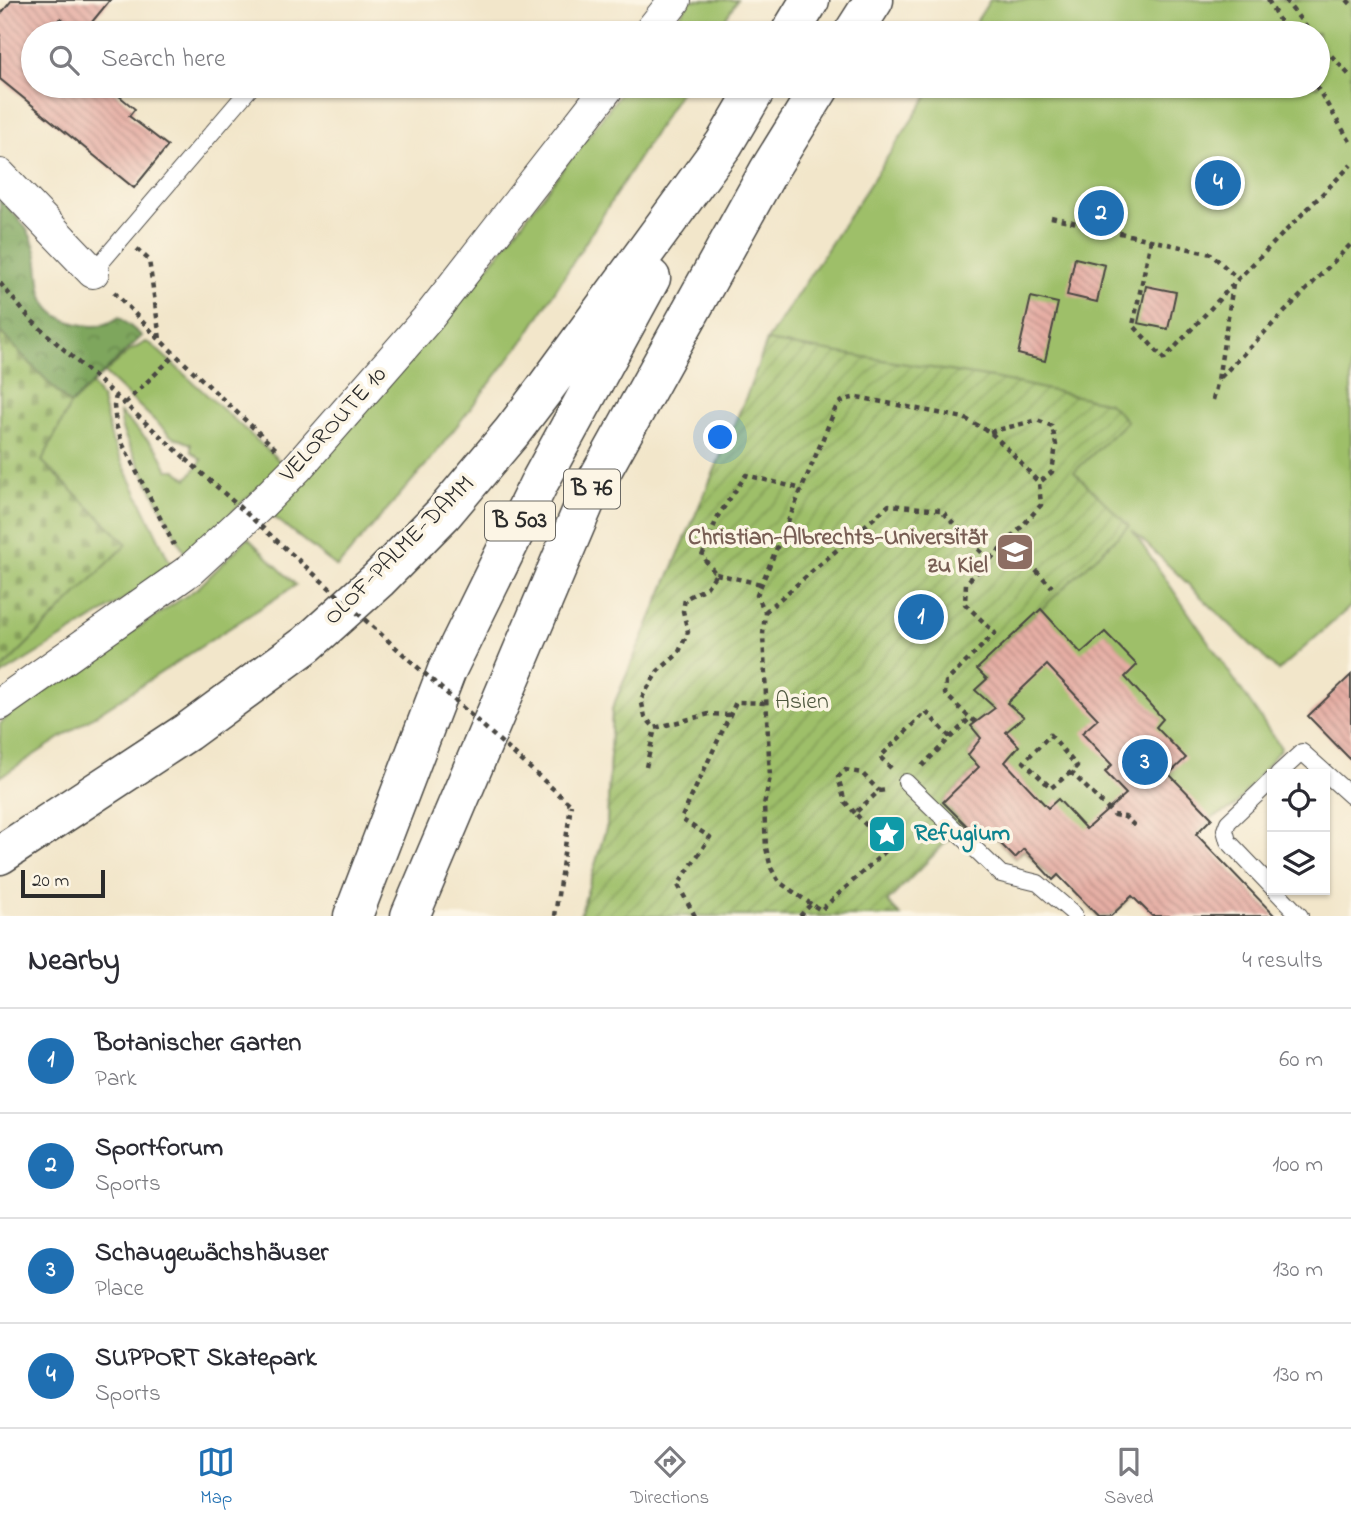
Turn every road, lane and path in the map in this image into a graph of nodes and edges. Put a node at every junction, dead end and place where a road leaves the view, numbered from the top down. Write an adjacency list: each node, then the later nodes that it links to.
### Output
1 (674, 0): 8 (street)
2 (810, 0): 9 (highway)
3 (874, 0): 10 (highway)
4 (1268, 0): 11 (path)
5 (1285, 0): 12 (path)
6 (1347, 0): 7 (path)
7 (1351, 4)
8 (658, 21)
9 (797, 21)
10 (861, 21)
11 (1279, 21)
12 (1302, 21)
13 (1330, 54): 14 (path)
14 (1351, 77)
15 (242, 98): 27 (lane)
16 (600, 98): 39 (street, VELOROUTE 10)
17 (751, 98): 21 (highway, OLOF-PALME-DAMM)
18 (814, 98): 72 (highway, B 76)
19 (1323, 98): 20 (path)
20 (1351, 143)
21 (723, 144): 67 (highway, OLOF-PALME-DAMM); 71 (highway, B 503)
22 (1351, 165): 29 (path)
23 (0, 175): 27 (street)
24 (1051, 217): 25 (path)
25 (1151, 240): 29 (path); 31 (path)
26 (1351, 244): 34 (path)
27 (93, 272): 32 (path)
28 (151, 273): 32 (path)
29 (1238, 279): 31 (path)
30 (0, 283): 35 (path)
31 (1233, 285): 34 (path)
32 (160, 340): 33 (path)
33 (175, 355): 37 (path); 39 (path)
34 (1218, 380): 36 (path)
35 (116, 395): 37 (path); 44 (path)
36 (1213, 400)
37 (125, 403): 73 (path, bridge)
38 (990, 432): 40 (path); 40 (path); 41 (path)
39 (297, 468): 44 (street, VELOROUTE 10)
40 (1039, 483): 42 (path)
41 (802, 489): 45 (path); 46 (path)
42 (1008, 542): 43 (path); 47 (path)
43 (989, 561): 48 (path); 52 (path)
44 (190, 570): 50 (street, VELOROUTE 10)
45 (716, 574): 46 (path); 54 (path)
46 (761, 584): 48 (path)
47 (1052, 587)
48 (765, 612): 49 (path)
49 (767, 703): 51 (path); 70 (path)
50 (0, 704)
51 (729, 715): 54 (path); 74 (path)
52 (970, 718): 53 (path); 55 (path)
53 (976, 722)
54 (655, 728): 56 (path)
55 (950, 737): 61 (path); 61 (path)
56 (646, 767)
57 (1283, 769): 58 (lane)
58 (1321, 769)
59 (1070, 772): 59 (path); 66 (path)
60 (1330, 777): 64 (lane)
61 (906, 782): 63 (path); 76 (lane)
62 (1267, 785): 68 (lane)
63 (879, 791): 65 (path); 65 (path)
64 (1351, 796)
65 (855, 813): 70 (path)
66 (1135, 827)
67 (0, 855)
68 (1267, 881)
69 (1280, 895): 77 (lane)
70 (811, 904): 75 (path)
71 (354, 916)
72 (410, 916)
73 (555, 916)
74 (695, 916)
75 (800, 916)
76 (1074, 916)
77 (1300, 916)

